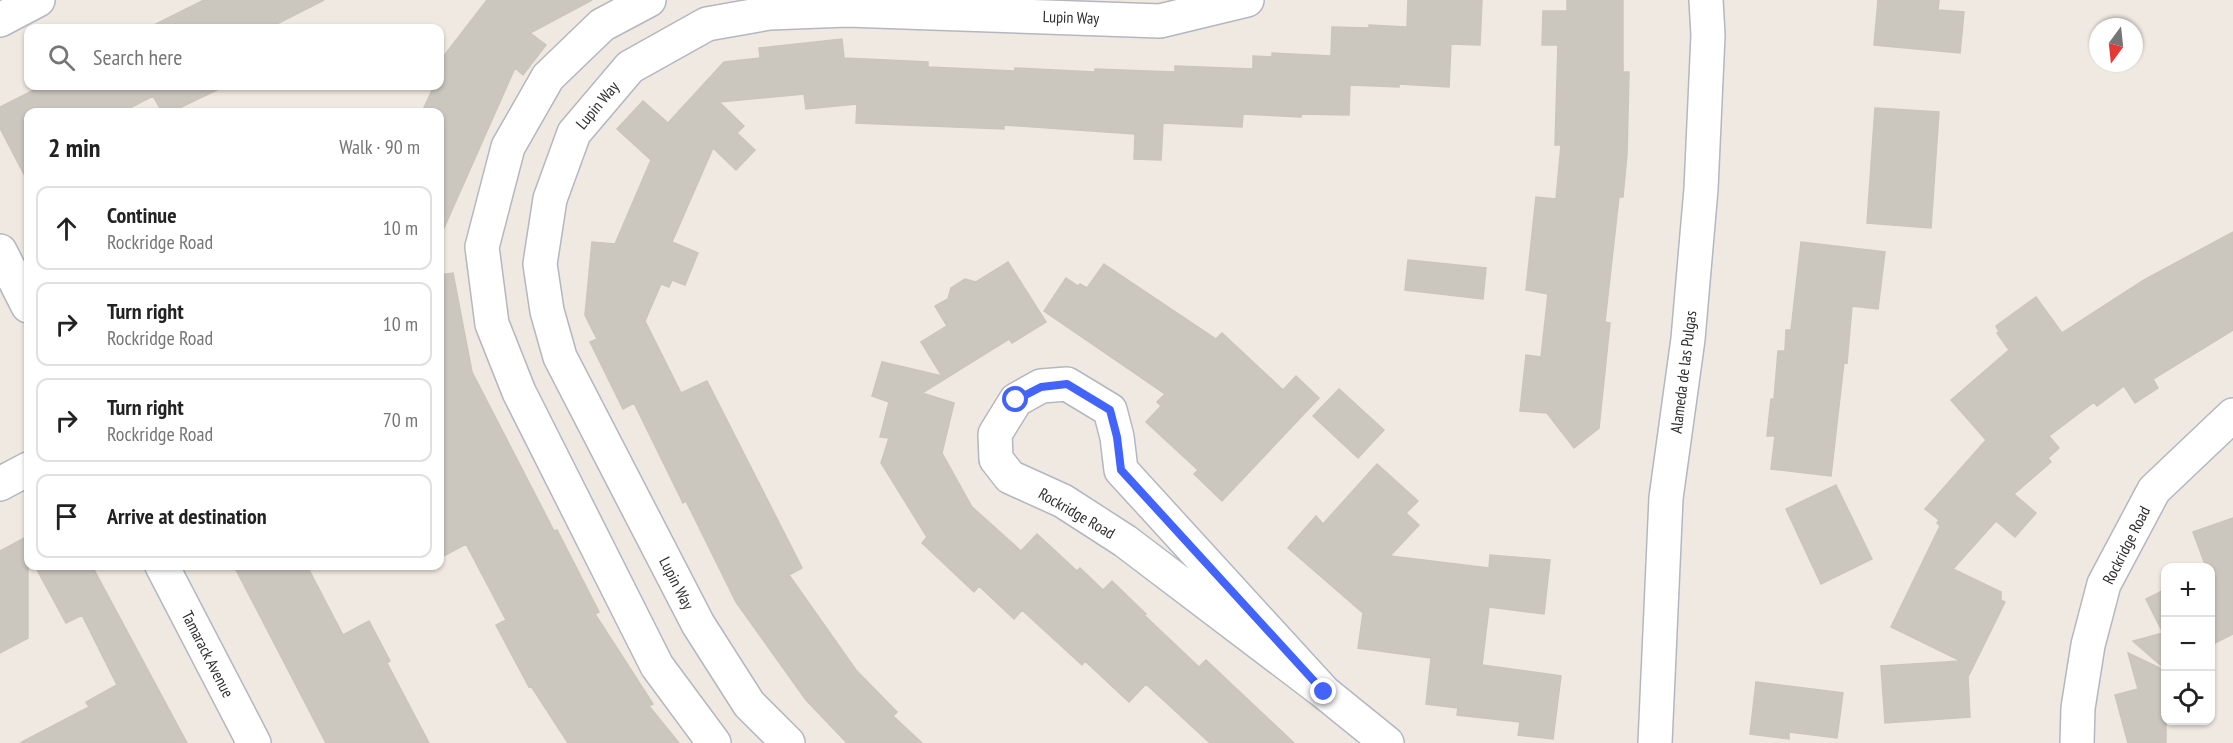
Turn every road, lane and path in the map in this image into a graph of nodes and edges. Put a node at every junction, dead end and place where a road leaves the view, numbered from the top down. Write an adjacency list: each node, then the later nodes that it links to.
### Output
1 (38, 0): 5 (street)
2 (649, 0): 14 (street)
3 (1247, 0): 15 (street, Lupin Way)
4 (1706, 0): 17 (street, Alameda de las Pulgas)
5 (0, 20)
6 (0, 251): 7 (street)
7 (24, 298)
8 (2233, 415): 18 (street, Rockridge Road)
9 (24, 471): 10 (street)
10 (0, 484)
11 (164, 570): 13 (street, Tamarack Avenue)
12 (1324, 692): 12 (street, Rockridge Road); 16 (street, Rockridge Road)
13 (254, 743)
14 (714, 743)
15 (788, 743)
16 (1387, 743)
17 (1655, 743)
18 (2077, 743)

